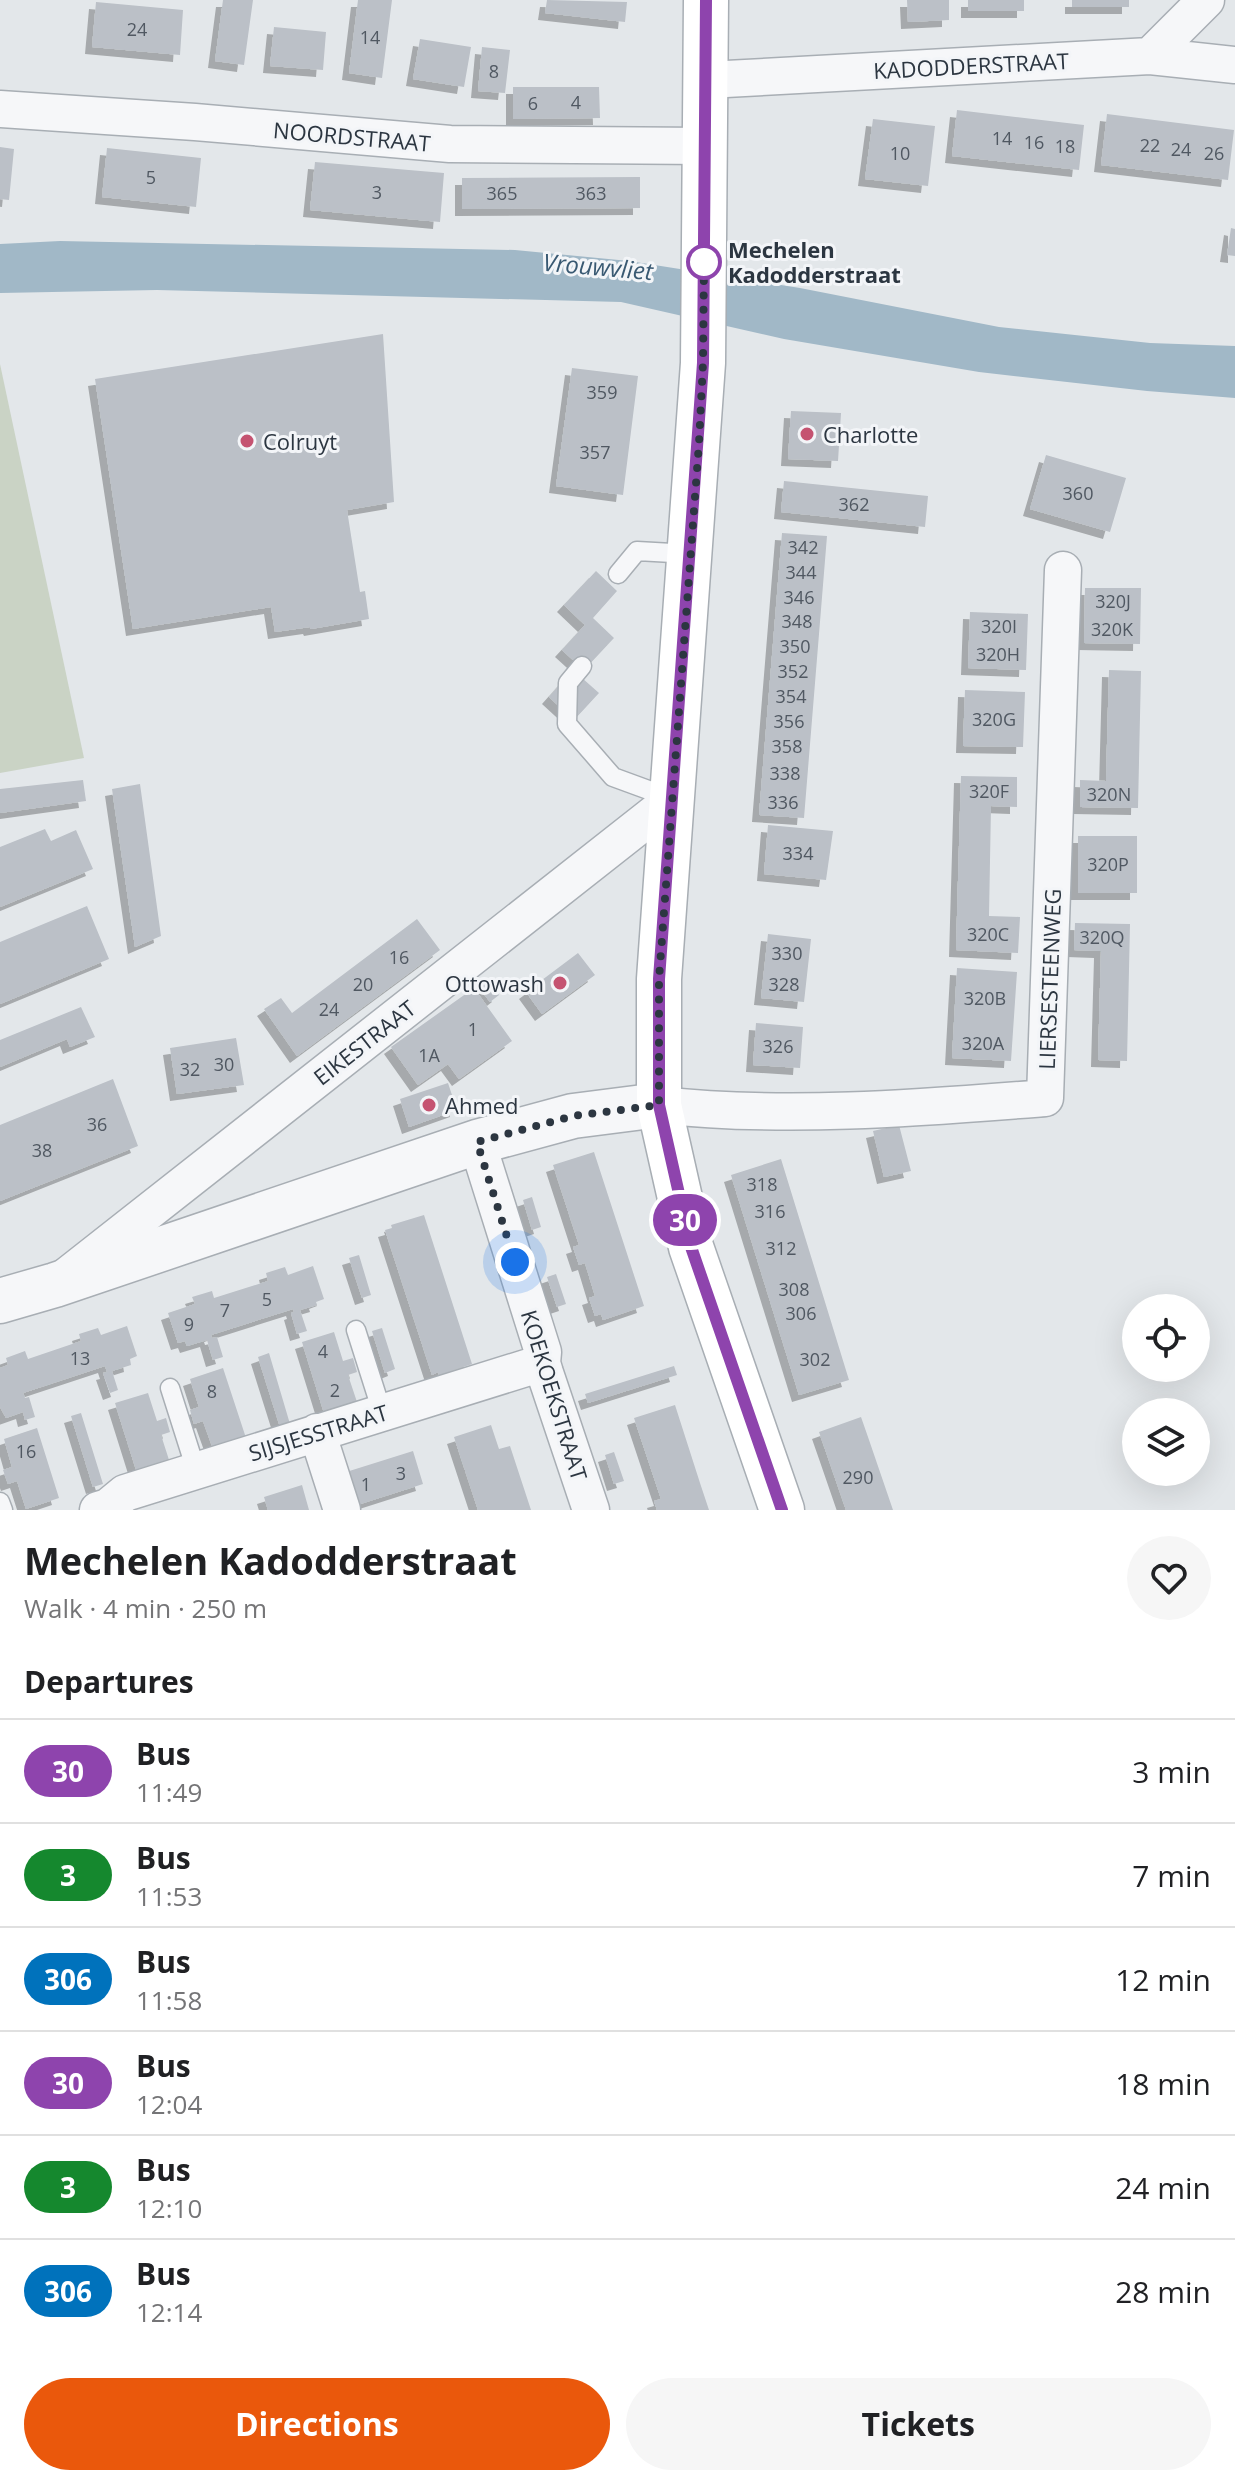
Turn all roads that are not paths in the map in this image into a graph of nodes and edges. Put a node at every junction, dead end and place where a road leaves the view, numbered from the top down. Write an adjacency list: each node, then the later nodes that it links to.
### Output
1 (706, 0): 5 (main road)
2 (1206, 0): 3 (street)
3 (1150, 56): 4 (street, KADODDERSTRAAT); 5 (street, KADODDERSTRAAT)
4 (1235, 65)
5 (707, 80): 7 (main road)
6 (0, 109): 7 (street, NOORDSTRAAT)
7 (706, 146): 8 (main road)
8 (690, 554): 10 (lane); 12 (main road)
9 (1063, 570): 13 (street, LIERSESTEENWEG)
10 (618, 574)
11 (582, 666): 12 (lane)
12 (673, 799): 13 (main road); 15 (street, EIKESTRAAT)
13 (659, 1105): 14 (street, EIKESTRAAT); 28 (main road)
14 (477, 1142): 15 (street, EIKESTRAAT); 18 (street, KOEKOEKSTRAAT)
15 (55, 1285): 16 (street, EIKESTRAAT)
16 (0, 1301)
17 (356, 1330): 20 (lane)
18 (542, 1363): 20 (street, SIJSJESSTRAAT); 27 (street, KOEKOEKSTRAAT)
19 (170, 1388): 22 (lane)
20 (382, 1412): 21 (street, SIJSJESSTRAAT)
21 (317, 1432): 22 (street, SIJSJESSTRAAT); 26 (street)
22 (196, 1470): 24 (street, SIJSJESSTRAAT)
23 (0, 1502): 25 (lane)
24 (105, 1509)
25 (3, 1510)
26 (342, 1510)
27 (591, 1510)
28 (782, 1510)

